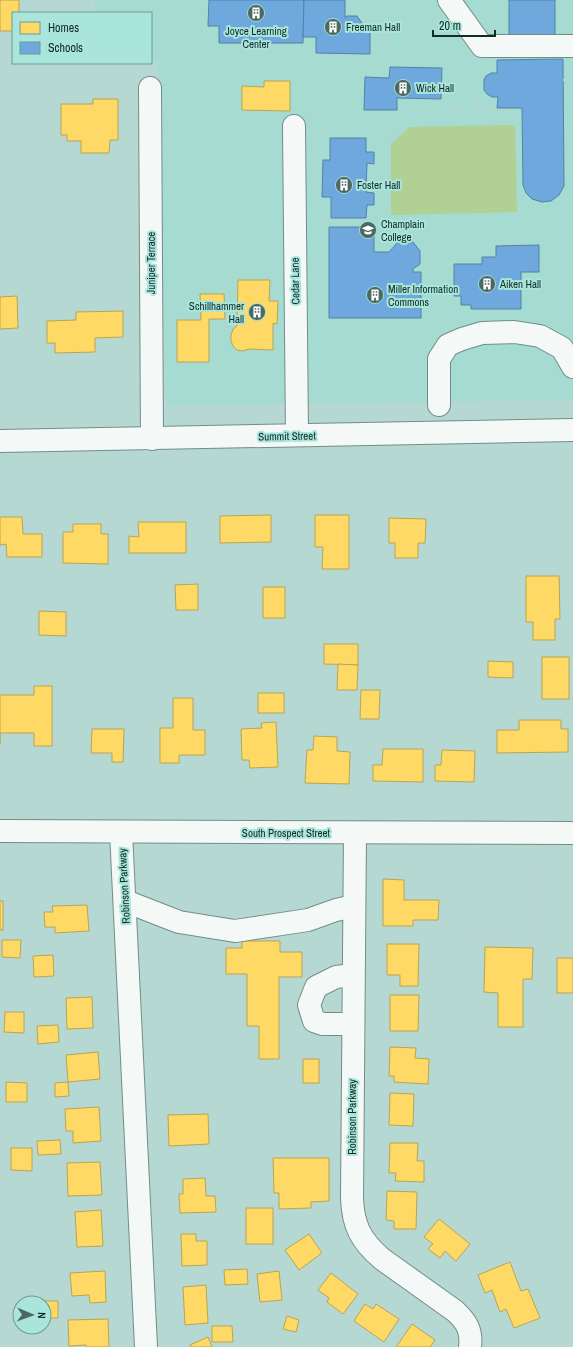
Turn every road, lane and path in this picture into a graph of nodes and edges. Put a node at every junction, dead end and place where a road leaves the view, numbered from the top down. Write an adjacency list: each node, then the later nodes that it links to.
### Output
1 (449, 0): 3 (street)
2 (386, 29): 5 (path)
3 (573, 46)
4 (355, 56): 6 (path)
5 (386, 56)
6 (355, 71)
7 (563, 80): 8 (path)
8 (573, 80)
9 (150, 88): 27 (street, Juniper Terrace)
10 (479, 97): 12 (path)
11 (450, 111): 12 (path)
12 (479, 111): 14 (path)
13 (365, 117): 17 (path)
14 (508, 120)
15 (294, 126): 26 (street, Cedar Lane)
16 (401, 129): 18 (path)
17 (365, 131)
18 (394, 135)
19 (386, 221): 22 (path)
20 (324, 222): 21 (path)
21 (332, 222)
22 (386, 241)
23 (573, 367): 24 (street)
24 (439, 405)
25 (573, 430): 26 (street, Summit Street)
26 (296, 436): 27 (street, Summit Street)
27 (152, 438): 28 (street, Summit Street)
28 (0, 441)
29 (0, 831): 30 (street, South Prospect Street)
30 (121, 832): 31 (street, South Prospect Street); 34 (street, Robinson Parkway)
31 (354, 833): 32 (street, South Prospect Street); 35 (street, Robinson Parkway)
32 (573, 833)
33 (538, 862): 36 (path)
34 (125, 901): 35 (street); 41 (street, Robinson Parkway)
35 (354, 906): 38 (street, Robinson Parkway)
36 (540, 928): 37 (path); 40 (path)
37 (464, 931)
38 (353, 975): 39 (street, Robinson Parkway); 39 (street)
39 (353, 1024): 42 (street, Robinson Parkway)
40 (476, 1039)
41 (146, 1347)
42 (470, 1347)

